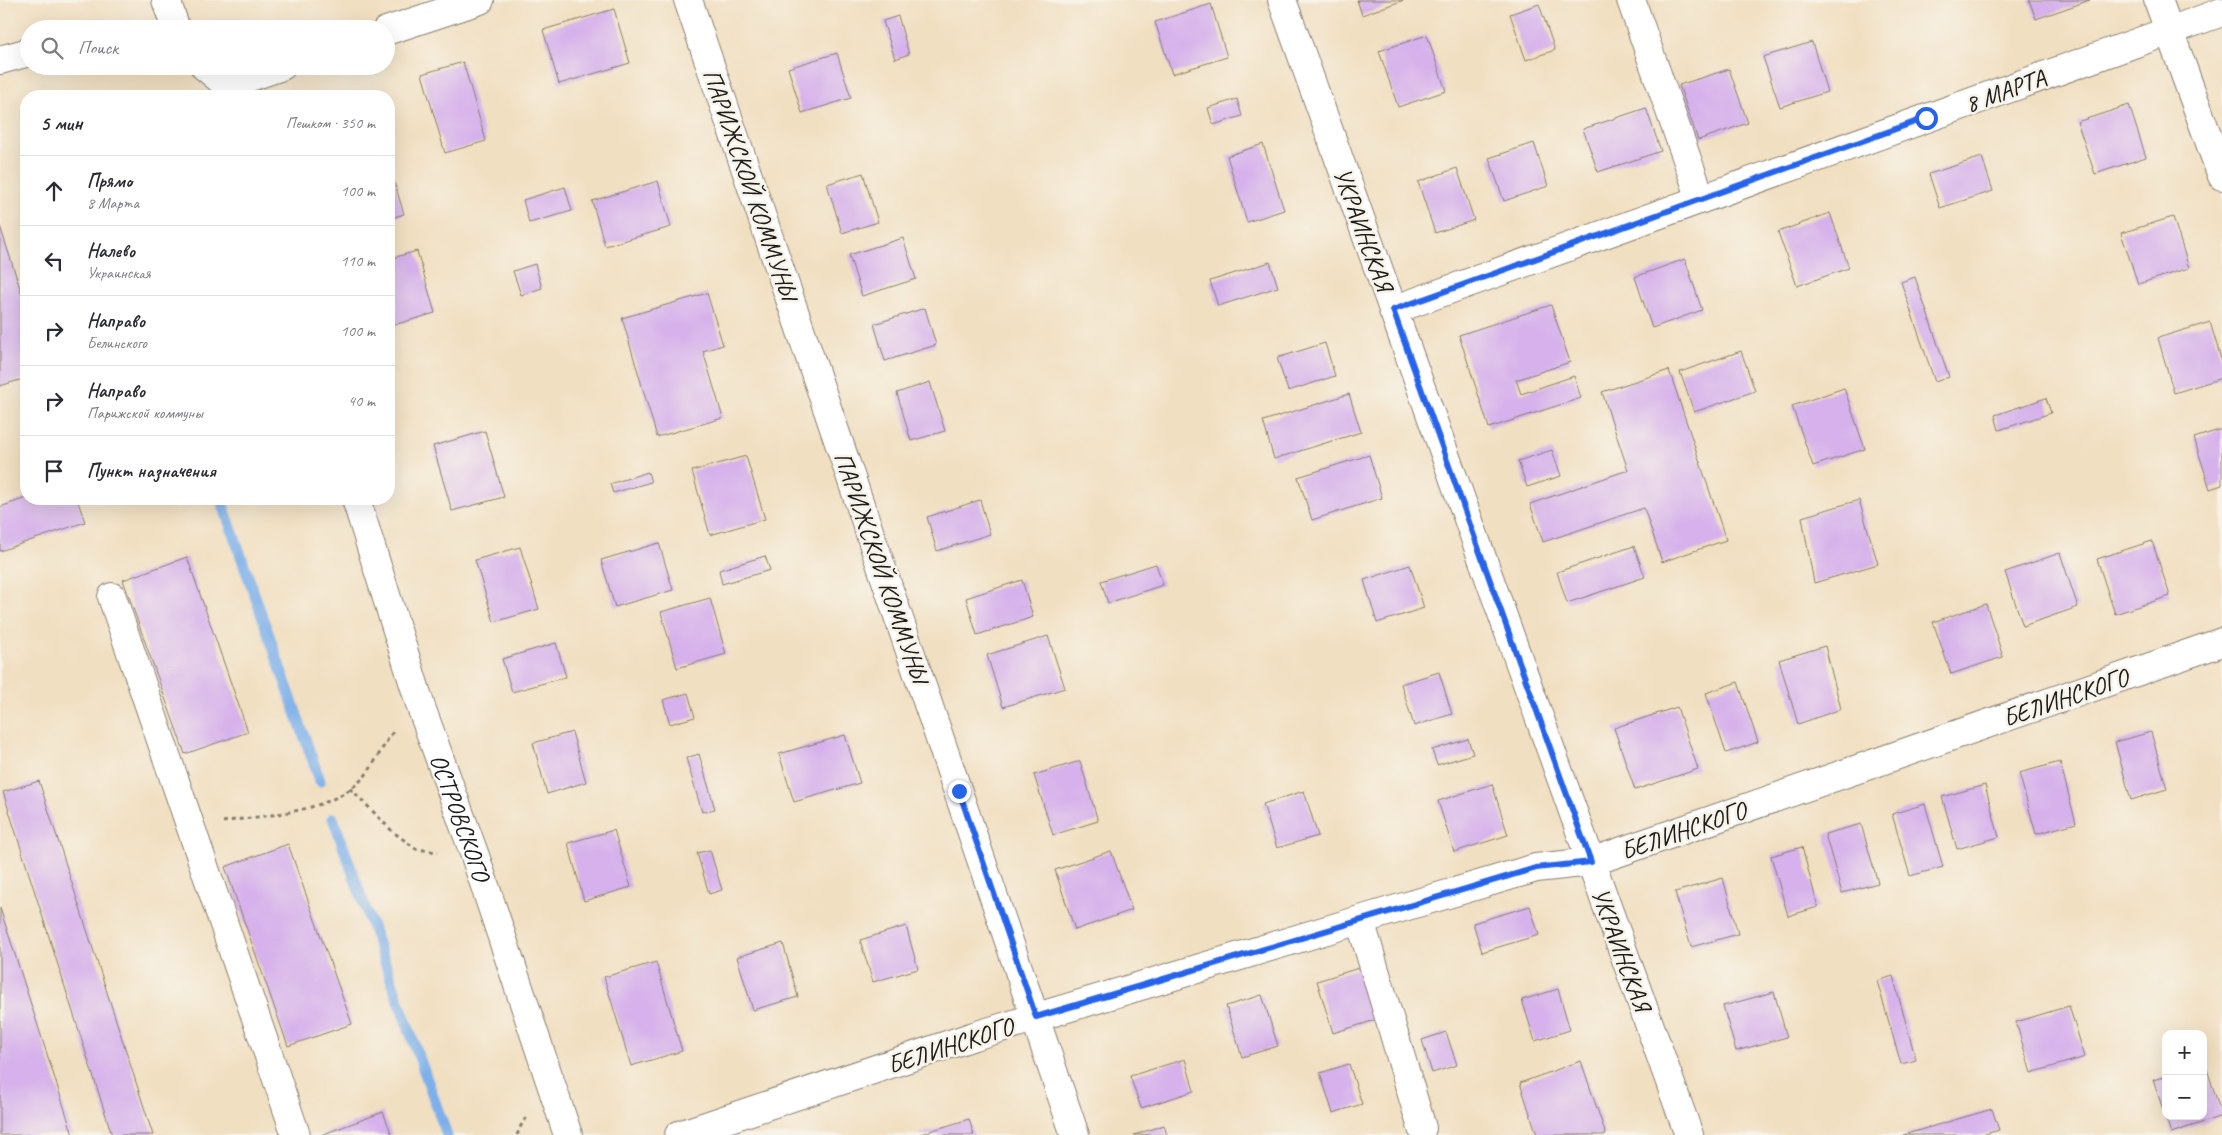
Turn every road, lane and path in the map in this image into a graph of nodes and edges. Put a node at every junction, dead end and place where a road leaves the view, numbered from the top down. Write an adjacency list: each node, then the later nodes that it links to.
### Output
1 (480, 0): 7 (street)
2 (688, 0): 26 (street, ПАРИЖСКОЙ КОММУНЫ)
3 (1282, 0): 16 (street, УКРАИНСКАЯ)
4 (1631, 0): 15 (street)
5 (2158, 0): 8 (street)
6 (2222, 12): 8 (street, 8 МАРТА)
7 (395, 28)
8 (2170, 31): 14 (street); 15 (street, 8 МАРТА)
9 (20, 54): 10 (street)
10 (0, 60)
11 (213, 75): 13 (street)
12 (262, 75): 13 (street)
13 (228, 90)
14 (2222, 176)
15 (1701, 199): 16 (street, 8 МАРТА)
16 (1393, 310): 24 (street, УКРАИНСКАЯ)
17 (358, 505): 20 (street, ОСТРОВСКОГО)
18 (112, 598): 22 (street)
19 (2222, 642): 24 (street, БЕЛИНСКОГО)
20 (421, 708): 21 (path); 23 (street, ОСТРОВСКОГО)
21 (350, 788): 22 (path); 23 (path)
22 (191, 828): 28 (street)
23 (476, 856): 29 (street, ОСТРОВСКОГО)
24 (1591, 862): 25 (street, БЕЛИНСКОГО); 32 (street, УКРАИНСКАЯ)
25 (1360, 920): 26 (street, БЕЛИНСКОГО); 27 (street)
26 (1036, 1017): 30 (street, БЕЛИНСКОГО); 31 (street, ПАРИЖСКОЙ КОММУНЫ)
27 (1422, 1128)
28 (296, 1135)
29 (568, 1135)
30 (679, 1135)
31 (1076, 1135)
32 (1689, 1135)

